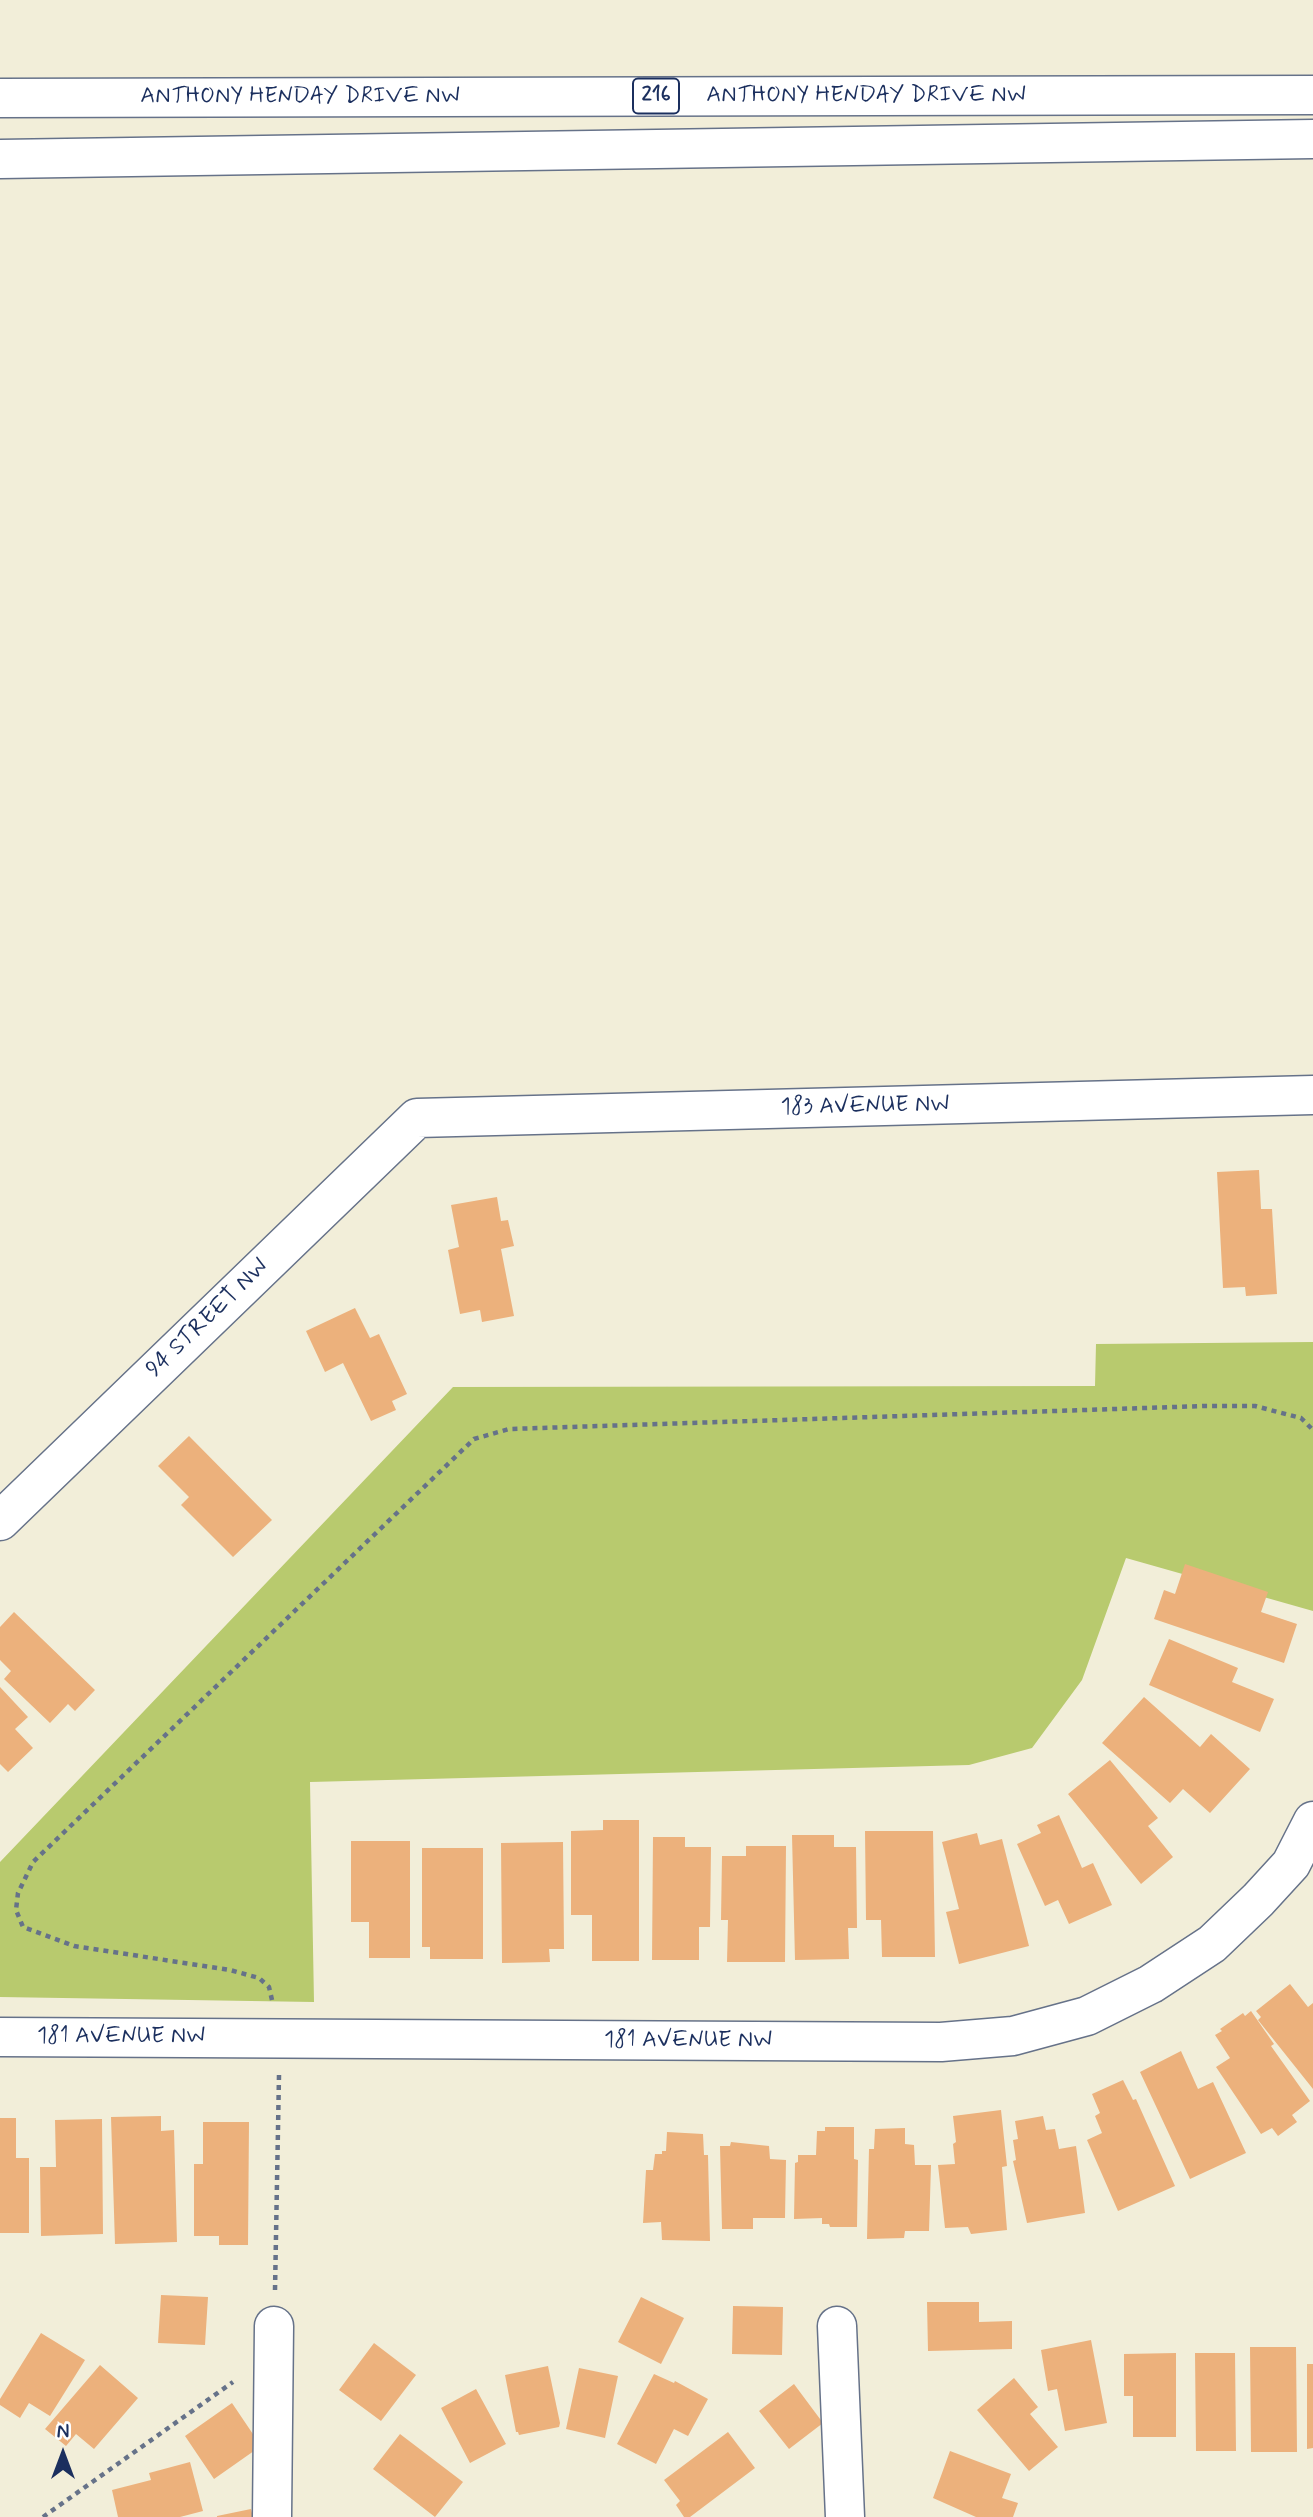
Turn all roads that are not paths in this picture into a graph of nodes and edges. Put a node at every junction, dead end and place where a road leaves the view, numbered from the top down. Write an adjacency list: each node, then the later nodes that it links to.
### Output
1 (1313, 95): 2 (main road, ANTHONY HENDAY DRIVE NW / 216)
2 (0, 97)
3 (1313, 139): 4 (main road)
4 (0, 159)
5 (1313, 1096): 6 (main road, 183 AVENUE NW)
6 (416, 1118): 7 (main road, 94 STREET NW)
7 (0, 1521)
8 (1313, 1821): 9 (main road, 181 AVENUE NW)
9 (1302, 1874): 10 (main road, 181 AVENUE NW)
10 (0, 2036)
11 (274, 2326): 13 (main road)
12 (837, 2326): 14 (main road)
13 (272, 2517)
14 (845, 2517)

